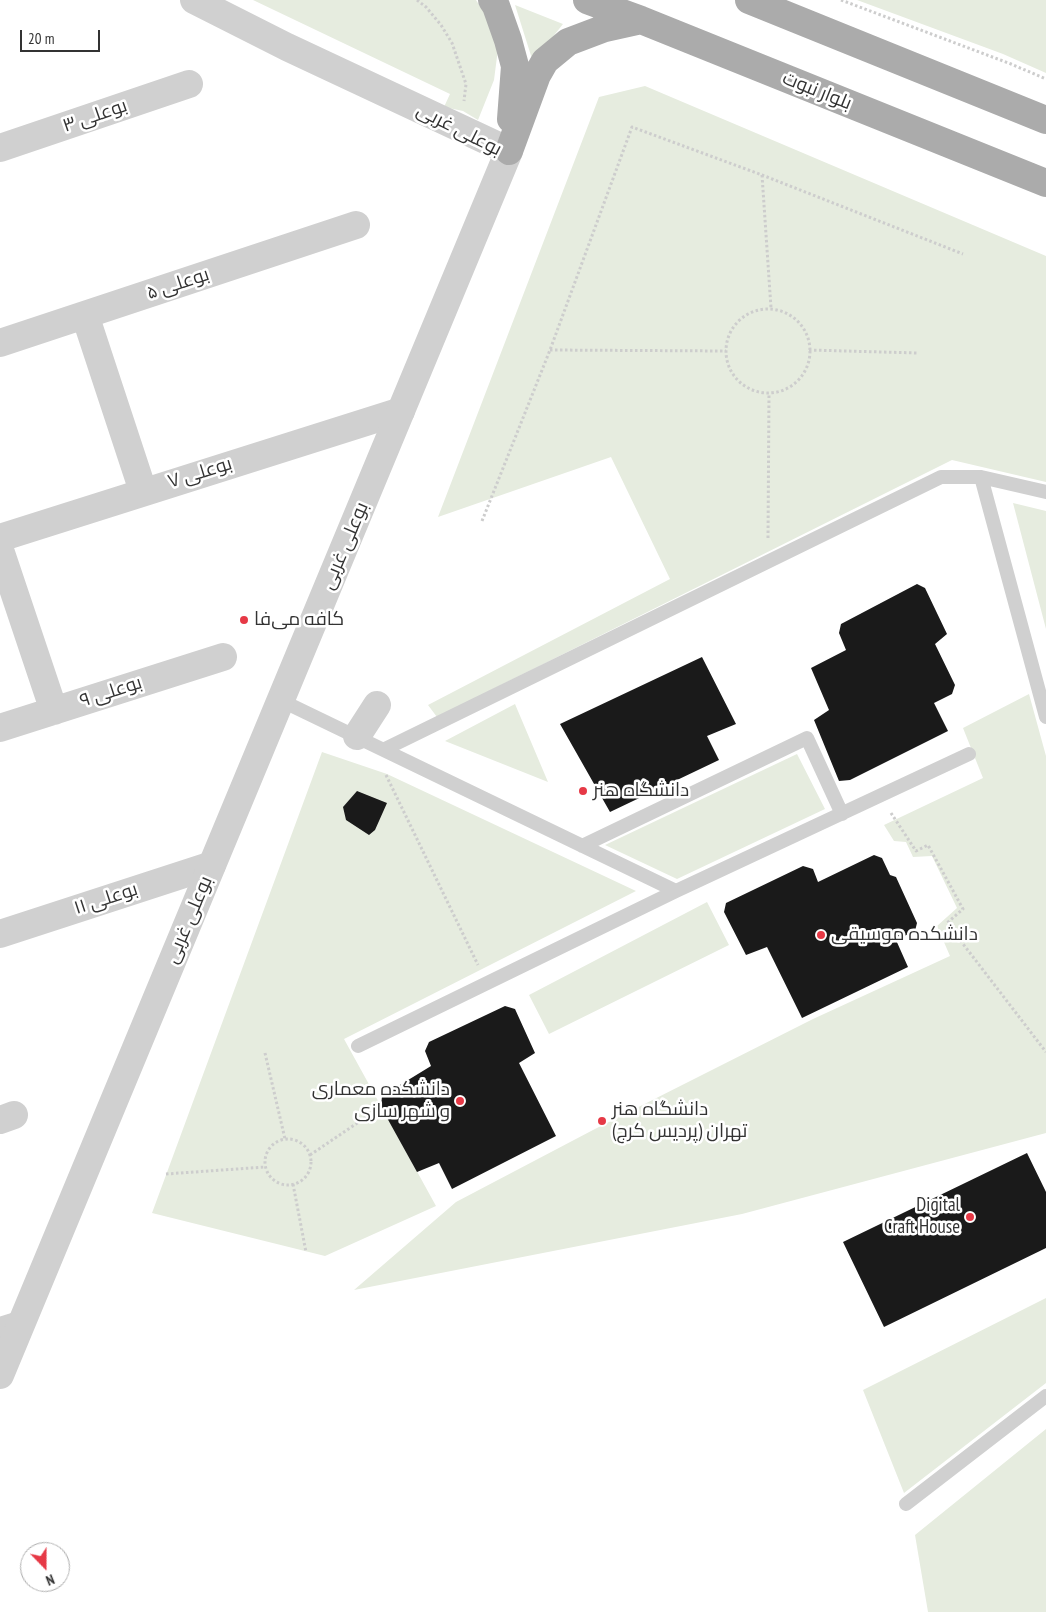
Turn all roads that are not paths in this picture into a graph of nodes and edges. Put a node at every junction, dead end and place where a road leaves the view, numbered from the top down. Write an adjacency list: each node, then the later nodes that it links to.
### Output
1 (194, 0): 9 (street, بوعلی غربی)
2 (492, 0): 9 (main road)
3 (587, 0): 5 (main road, بلوار نبوت)
4 (749, 0): 7 (main road)
5 (641, 20): 9 (main road); 10 (main road, بلوار نبوت)
6 (190, 84): 8 (street, بوعلی ۳)
7 (1046, 120)
8 (0, 148)
9 (509, 151): 14 (street, بوعلی غربی)
10 (1046, 183)
11 (356, 225): 12 (street, بوعلی ۵)
12 (85, 315): 13 (street, بوعلی ۵); 16 (street)
13 (0, 343)
14 (401, 411): 16 (street, بوعلی ۷); 21 (street, بوعلی غربی)
15 (981, 477): 17 (lane); 24 (lane); 27 (lane)
16 (142, 491): 18 (street, بوعلی ۷)
17 (1046, 492)
18 (0, 538)
19 (0, 550): 23 (street)
20 (223, 656): 23 (street, بوعلی ۹)
21 (280, 700): 26 (lane); 31 (street, بوعلی غربی)
22 (377, 705): 26 (street)
23 (54, 711): 25 (street, بوعلی ۹)
24 (1046, 717)
25 (0, 728)
26 (364, 739): 27 (lane)
27 (385, 749): 30 (lane)
28 (969, 754): 29 (lane)
29 (842, 814): 30 (lane); 32 (lane)
30 (582, 846): 32 (lane)
31 (212, 865): 33 (street, بوعلی ۱۱); 35 (street, بوعلی غربی)
32 (676, 891): 34 (lane)
33 (0, 934)
34 (358, 1046)
35 (10, 1328): 36 (street, بوعلی غربی)
36 (0, 1375)
37 (1046, 1396): 38 (lane)
38 (906, 1504)

